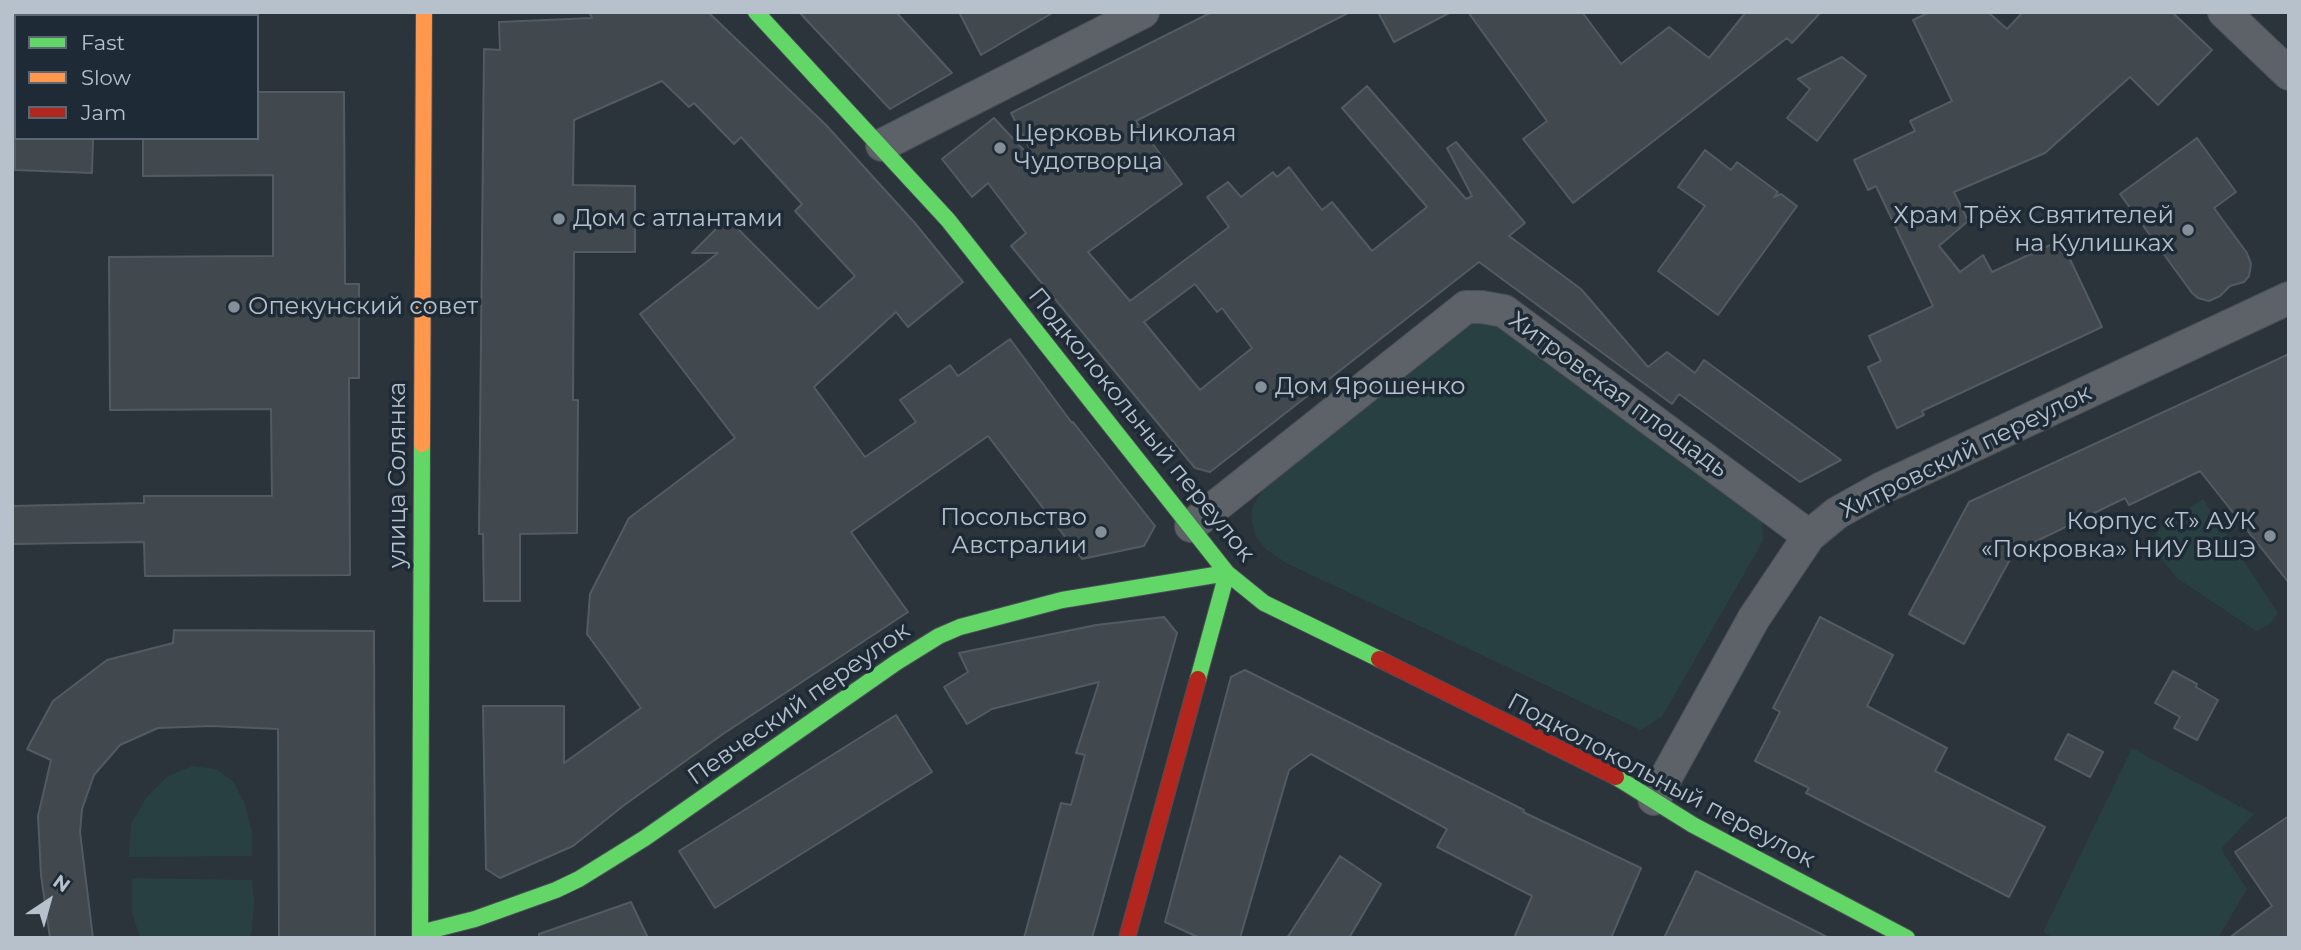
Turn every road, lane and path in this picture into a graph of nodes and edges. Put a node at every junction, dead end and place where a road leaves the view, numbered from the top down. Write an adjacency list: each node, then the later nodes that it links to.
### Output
1 (424, 12): 12 (street, улица Солянка)
2 (1143, 12): 6 (street)
3 (2224, 12): 5 (street)
4 (761, 14): 6 (street, Подколокольный переулок)
5 (2289, 74)
6 (881, 145): 8 (street, Подколокольный переулок)
7 (2289, 298): 9 (street, Хитровский переулок)
8 (1191, 526): 9 (street, Хитровская площадь); 10 (street, Подколокольный переулок)
9 (1810, 536): 11 (street, Хитровский переулок)
10 (1227, 573): 11 (street, Подколокольный переулок); 12 (street, Певческий переулок); 13 (street)
11 (1654, 799): 14 (street, Подколокольный переулок)
12 (420, 936)
13 (1127, 938)
14 (1907, 938)

